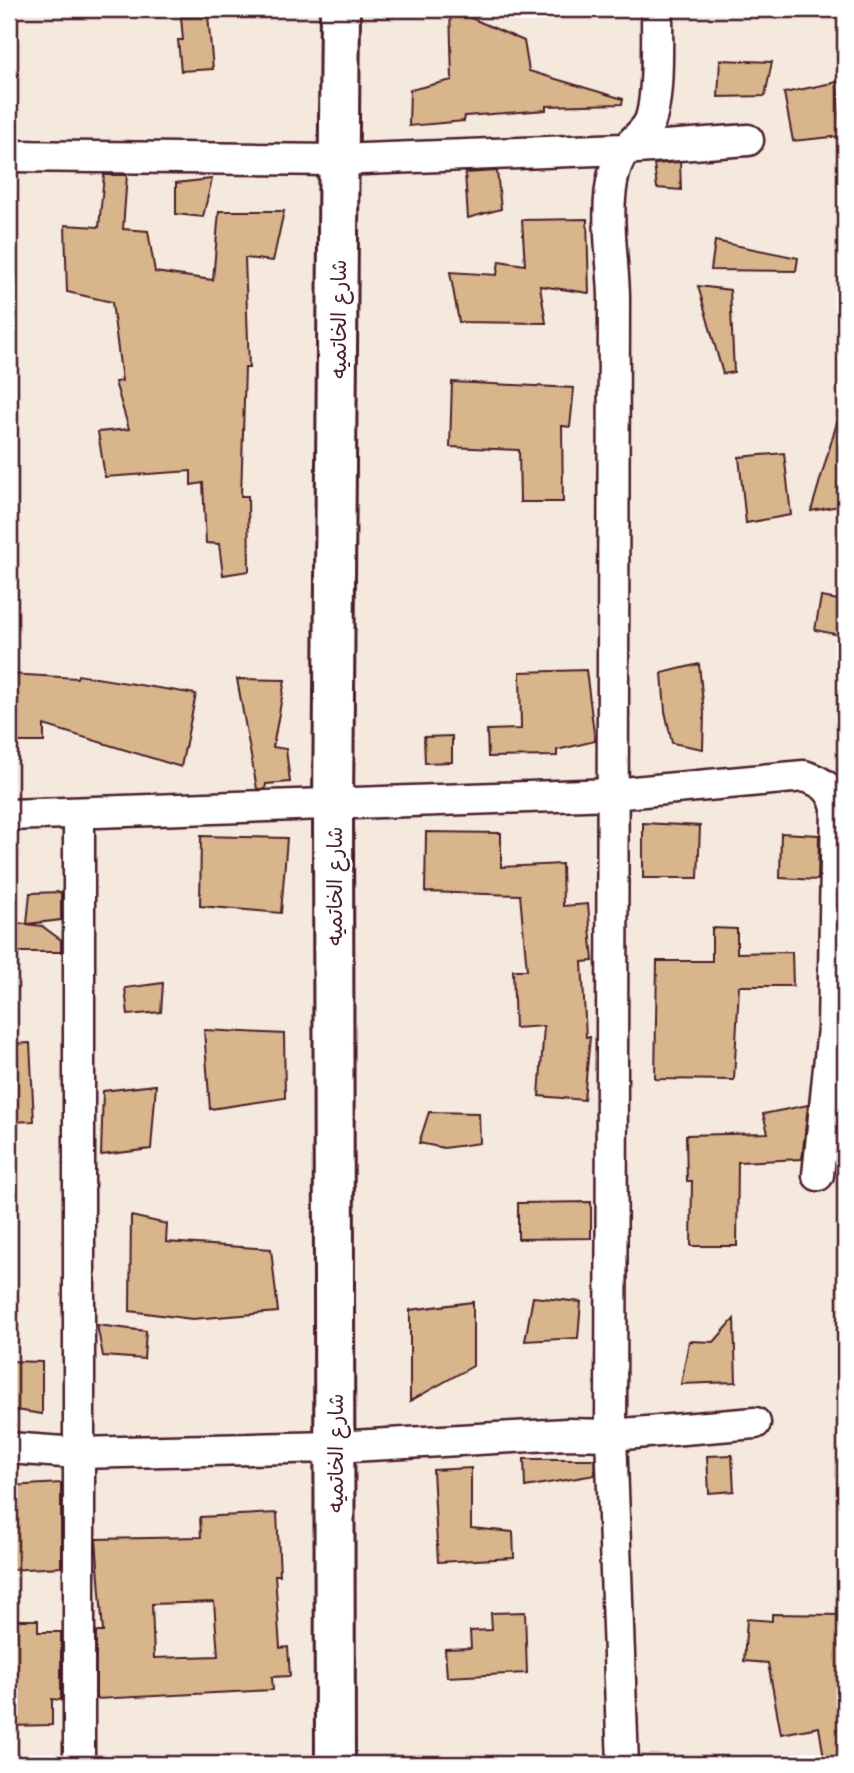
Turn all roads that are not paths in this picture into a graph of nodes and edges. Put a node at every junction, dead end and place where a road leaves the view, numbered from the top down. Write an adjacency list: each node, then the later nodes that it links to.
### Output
1 (340, 9): 6 (street, شارع الخاتميه)
2 (657, 9): 4 (street)
3 (748, 140): 4 (street)
4 (623, 149): 6 (street); 7 (street)
5 (9, 156): 6 (street)
6 (337, 160): 8 (street, شارع الخاتميه)
7 (612, 794): 8 (street); 11 (street); 13 (street)
8 (333, 806): 10 (street); 14 (street, شارع الخاتميه)
9 (9, 815): 10 (street)
10 (79, 815): 16 (street)
11 (818, 1175)
12 (755, 1423): 13 (street)
13 (611, 1435): 14 (street); 19 (street)
14 (334, 1447): 16 (street); 18 (street, شارع الخاتميه)
15 (9, 1448): 16 (street)
16 (77, 1453): 17 (street)
17 (79, 1764)
18 (335, 1764)
19 (623, 1764)

